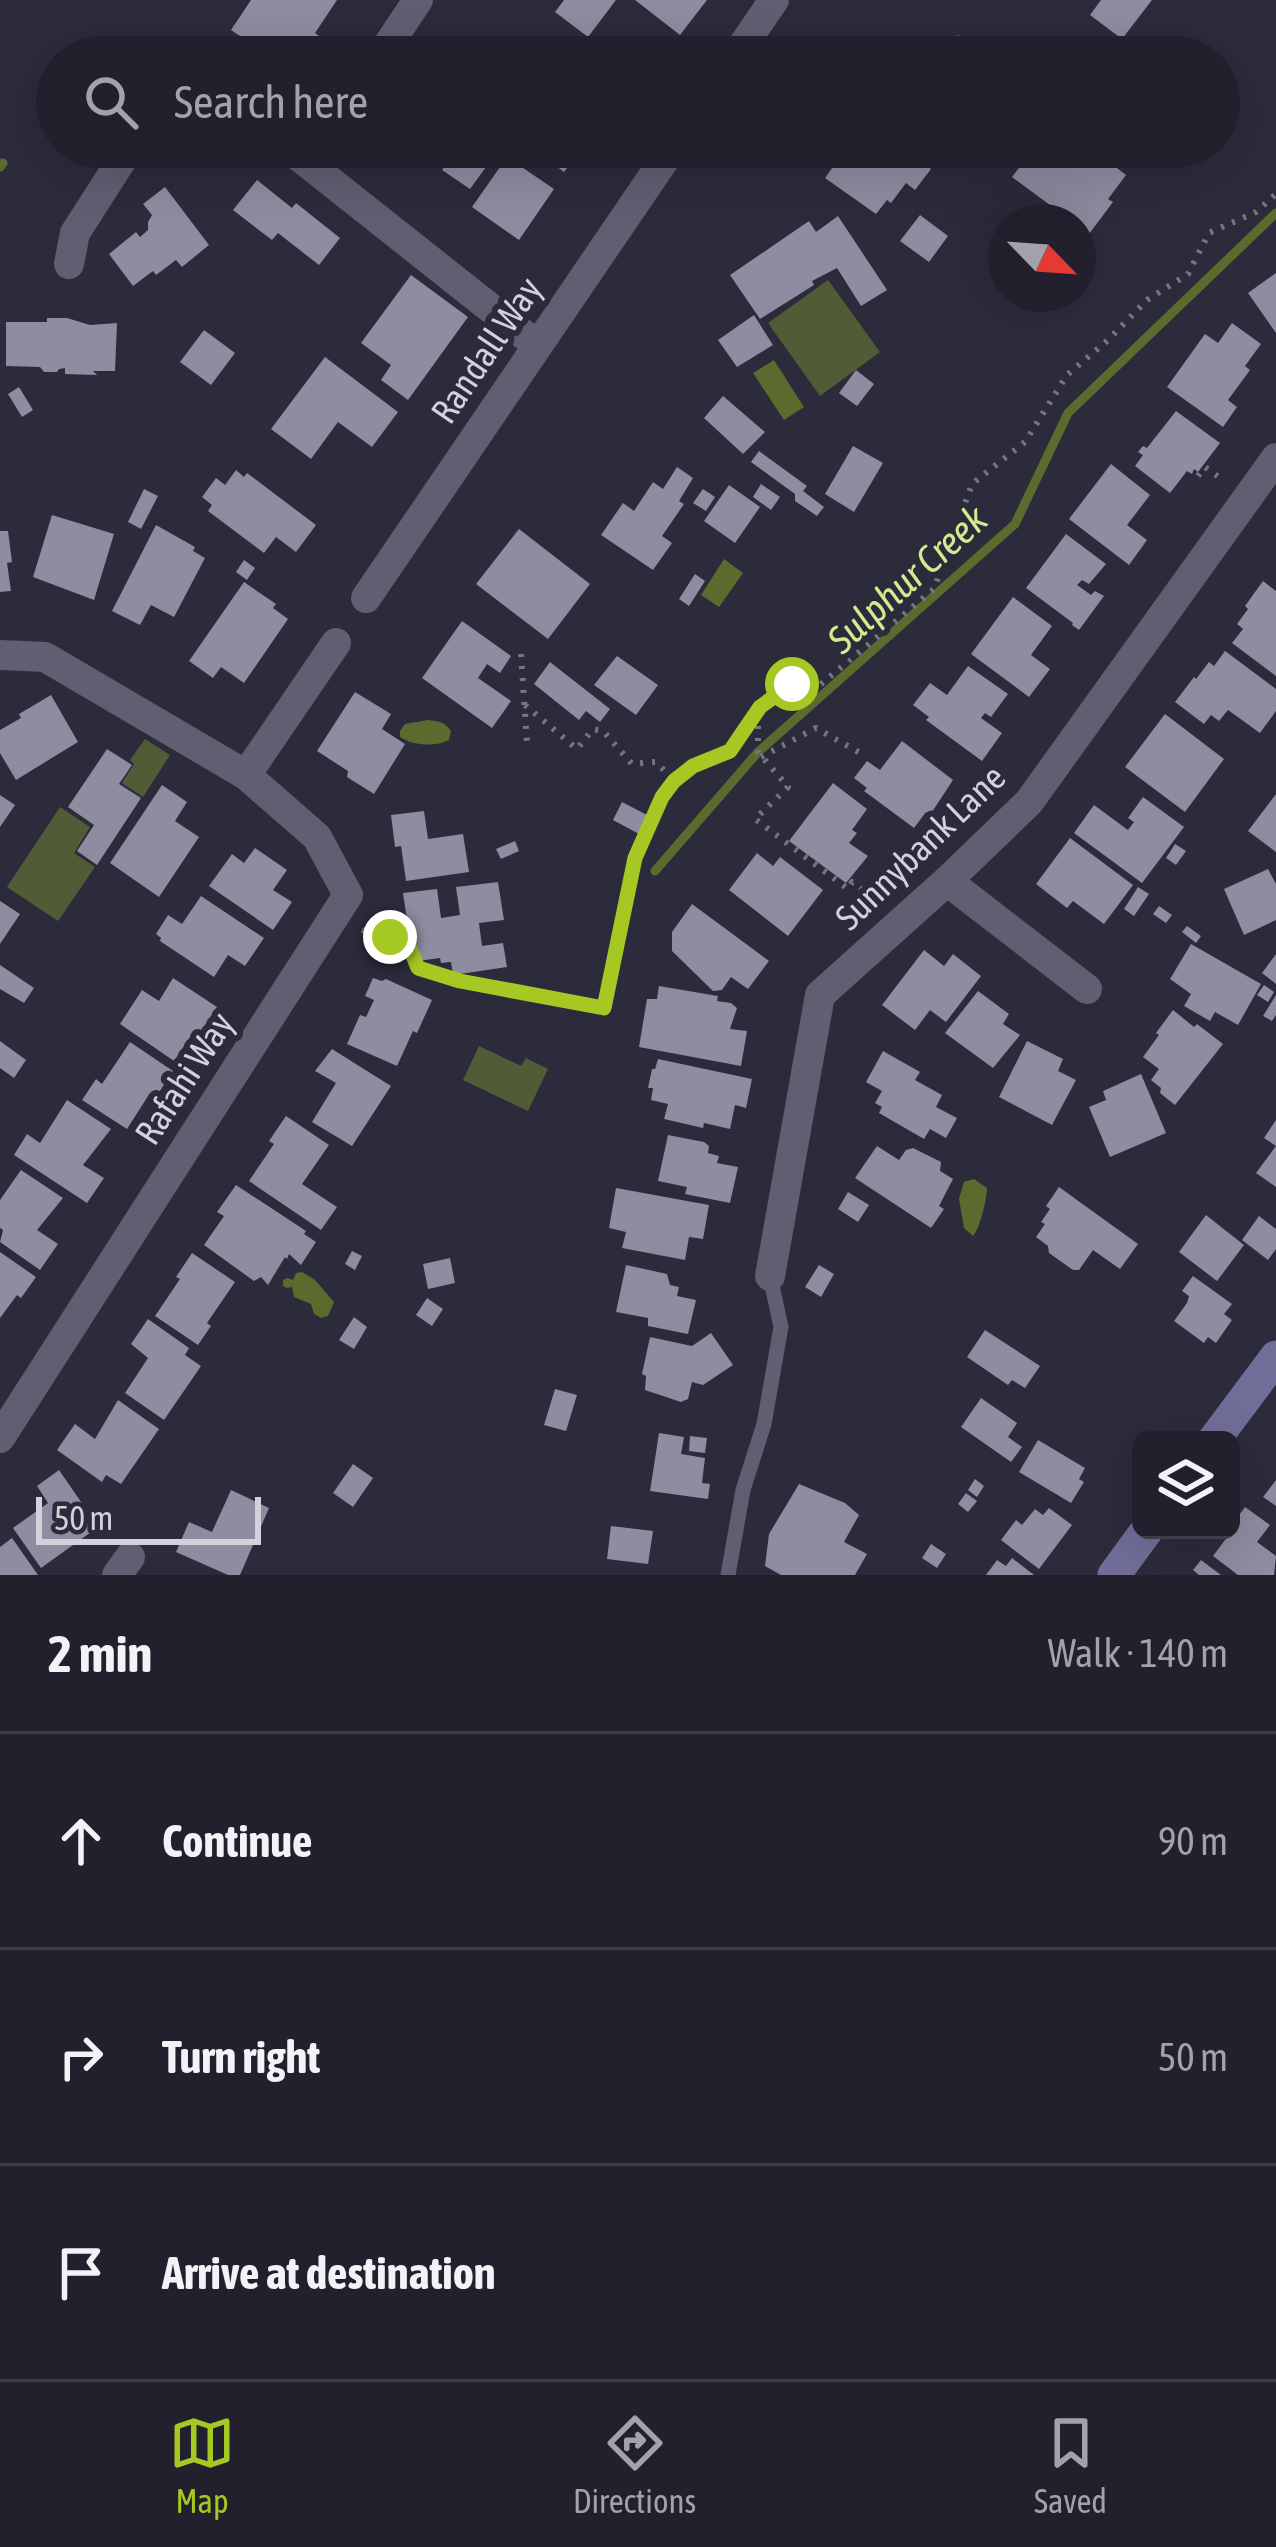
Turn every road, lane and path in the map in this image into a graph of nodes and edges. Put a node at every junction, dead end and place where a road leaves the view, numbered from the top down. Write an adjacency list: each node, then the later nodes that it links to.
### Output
1 (418, 0): 3 (street)
2 (774, 0): 4 (street)
3 (394, 36)
4 (749, 36)
5 (117, 168): 9 (street)
6 (314, 168): 10 (street)
7 (659, 168): 10 (street, Randall Way)
8 (1276, 194): 19 (path)
9 (69, 264)
10 (537, 345): 14 (street, Randall Way)
11 (1276, 458): 25 (street, Sunnybank Lane)
12 (1198, 476): 13 (path)
13 (1231, 486)
14 (366, 598)
15 (336, 643): 23 (street)
16 (521, 653): 18 (path)
17 (0, 656): 23 (street)
18 (525, 705): 20 (path); 24 (path)
19 (758, 711): 22 (path); 24 (path)
20 (527, 742)
21 (860, 753): 22 (path)
22 (761, 757): 26 (path)
23 (246, 775): 32 (street, Rafahi Way)
24 (674, 781): 27 (path)
25 (947, 880): 28 (street); 29 (street, Sunnybank Lane)
26 (877, 900)
27 (362, 930)
28 (1087, 989)
29 (770, 1276): 34 (lane)
30 (1276, 1357): 31 (main road)
31 (1221, 1431)
32 (0, 1438)
33 (1140, 1539): 35 (main road)
34 (728, 1575)
35 (1114, 1575)

